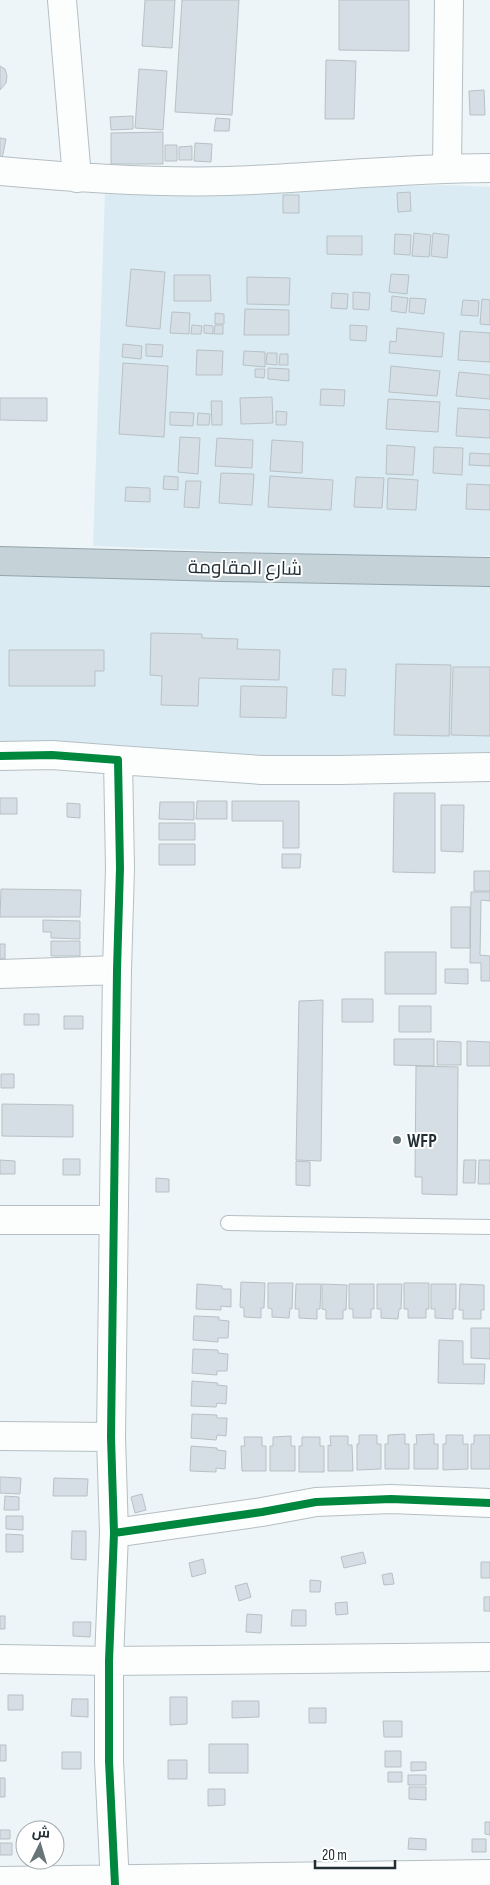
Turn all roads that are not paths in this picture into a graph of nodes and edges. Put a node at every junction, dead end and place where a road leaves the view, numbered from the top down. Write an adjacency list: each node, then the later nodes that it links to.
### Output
1 (62, 0): 6 (street)
2 (449, 0): 3 (street)
3 (447, 168): 4 (street); 6 (street)
4 (490, 168)
5 (0, 171): 6 (street)
6 (77, 178)
7 (0, 561): 8 (highway, شارع المقاومة)
8 (490, 572)
9 (0, 756): 10 (street)
10 (118, 760): 11 (street); 12 (street)
11 (490, 767)
12 (117, 970): 13 (street); 15 (street)
13 (0, 974)
14 (0, 1220): 15 (street)
15 (113, 1220): 19 (street)
16 (228, 1223): 17 (lane)
17 (490, 1227)
18 (0, 1436): 19 (street)
19 (111, 1438): 21 (street)
20 (490, 1503): 21 (street)
21 (114, 1533): 24 (street)
22 (490, 1657): 24 (street)
23 (0, 1659): 24 (street)
24 (109, 1661): 27 (street)
25 (490, 1874): 27 (street)
26 (0, 1881): 27 (street)
27 (115, 1883)

